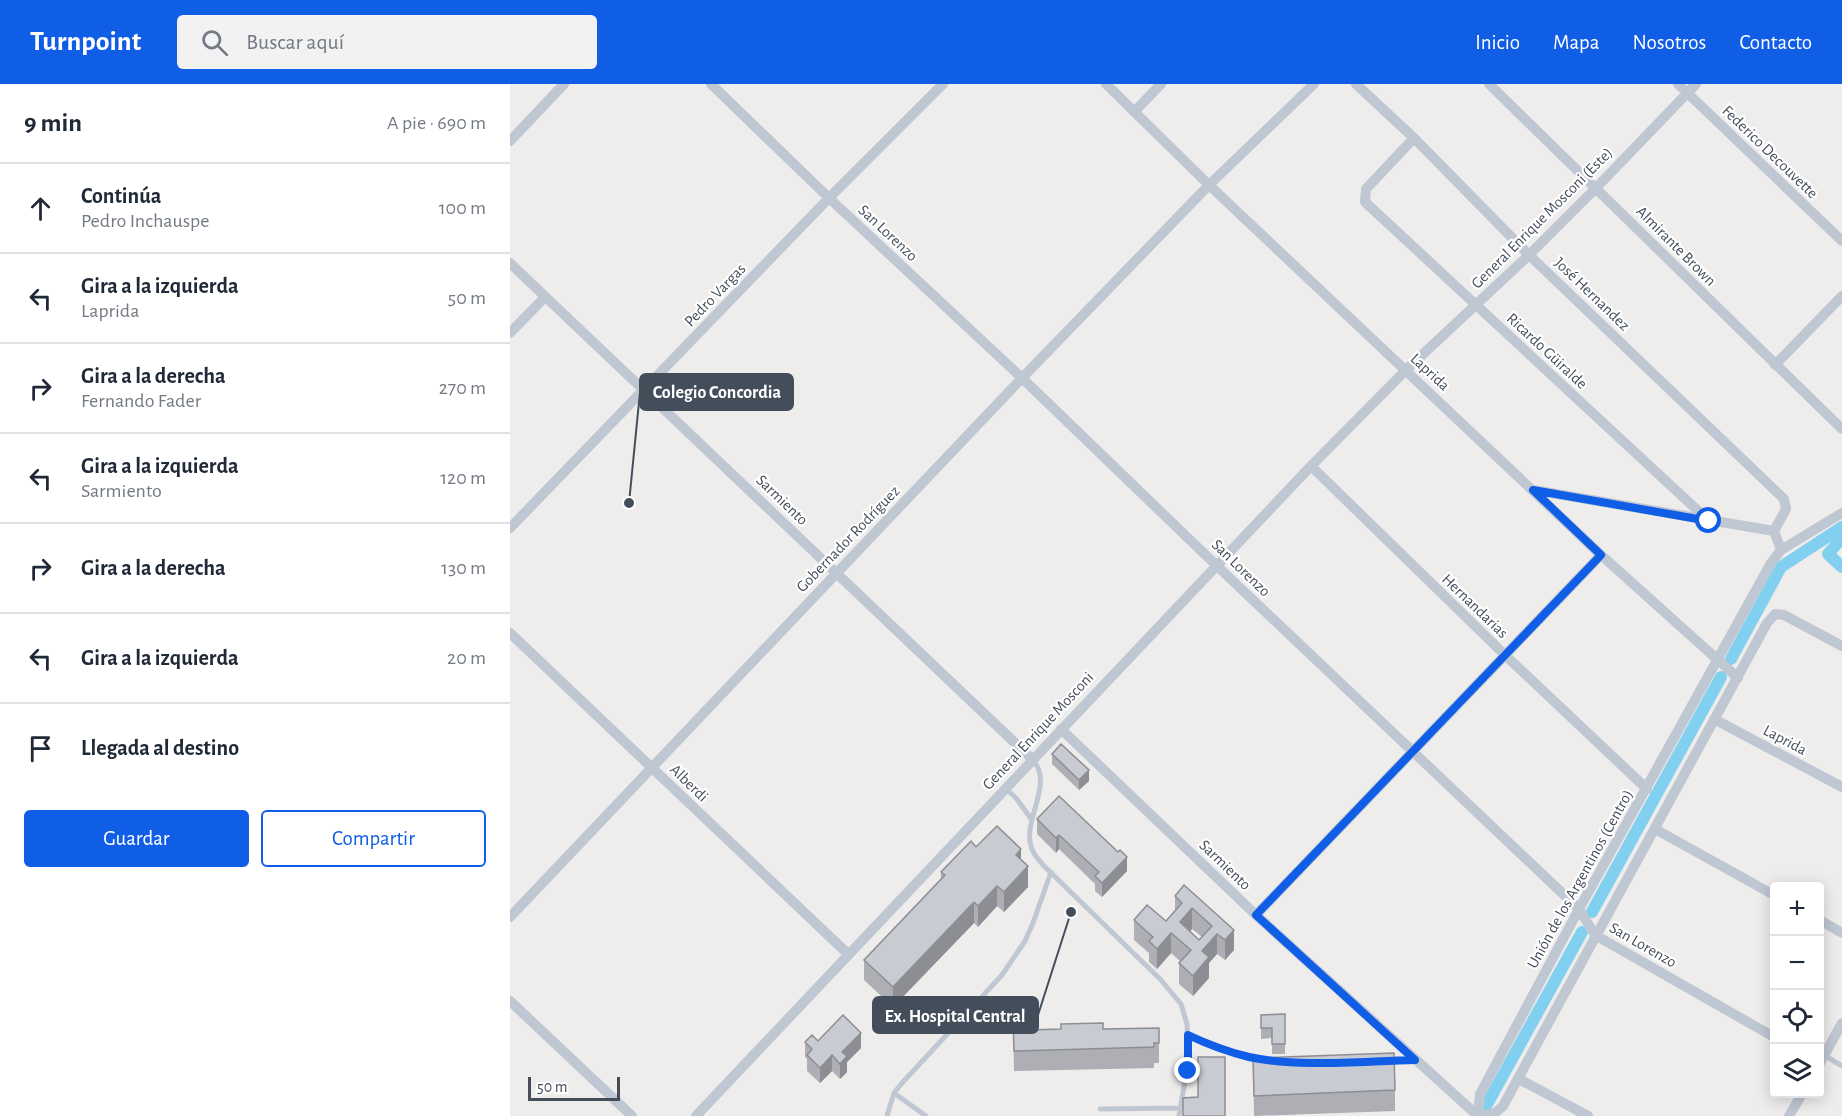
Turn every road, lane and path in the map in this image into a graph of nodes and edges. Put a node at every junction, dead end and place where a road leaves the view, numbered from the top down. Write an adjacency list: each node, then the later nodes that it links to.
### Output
1 (564, 84): 14 (street)
2 (711, 84): 17 (street, San Lorenzo)
3 (943, 84): 17 (street, Pedro Vargas)
4 (1106, 84): 12 (street, Laprida)
5 (1161, 84): 12 (street)
6 (1314, 84): 15 (street, Gobernador Rodríguez)
7 (1356, 84): 13 (street, José Hernandez)
8 (1489, 84): 16 (street, Almirante Brown)
9 (1678, 84): 11 (street, Federico Decouvette)
10 (1696, 84): 11 (street, General Enrique Mosconi (Este))
11 (1687, 93): 16 (street, General Enrique Mosconi (Este)); 18 (street, Federico Decouvette)
12 (1134, 112): 15 (street, Laprida)
13 (1414, 138): 19 (street, José Hernandez); 23 (street, Ricardo Güiralde)
14 (510, 141)
15 (1209, 185): 26 (street, Laprida); 27 (street, Gobernador Rodríguez)
16 (1596, 188): 19 (street, General Enrique Mosconi (Este)); 25 (street, Almirante Brown)
17 (829, 198): 27 (street, San Lorenzo); 28 (street, Pedro Vargas)
18 (1842, 241)
19 (1529, 255): 23 (street, General Enrique Mosconi (Este)); 35 (street, José Hernandez)
20 (510, 263): 22 (street, Sarmiento)
21 (1842, 296): 25 (street)
22 (545, 297): 24 (street); 28 (street, Sarmiento)
23 (1475, 305): 26 (street, General Enrique Mosconi (Este)); 33 (street, Ricardo Güiralde)
24 (510, 333)
25 (1775, 365): 29 (street, Almirante Brown)
26 (1406, 370): 30 (street, General Enrique Mosconi); 31 (street, Laprida)
27 (1022, 378): 38 (street, San Lorenzo); 39 (street, Gobernador Rodríguez)
28 (644, 389): 34 (street, Pedro Vargas); 39 (street, Sarmiento)
29 (1842, 429)
30 (1311, 466): 38 (street, General Enrique Mosconi); 42 (street, Hernandarias)
31 (1533, 490): 33 (street); 37 (street, Laprida)
32 (1842, 513): 36 (street)
33 (1709, 521): 35 (street)
34 (510, 528)
35 (1774, 531): 36 (street)
36 (1781, 550): 43 (street, Unión de los Argentinos (Centro))
37 (1601, 555): 42 (street); 43 (street, Laprida)
38 (1216, 565): 46 (street, General Enrique Mosconi); 47 (street, San Lorenzo)
39 (836, 573): 48 (street, Sarmiento); 49 (street, Gobernador Rodríguez)
40 (510, 633): 49 (street, Alberdi)
41 (1842, 646): 44 (street)
42 (1506, 656): 47 (street); 52 (street, Hernandarias)
43 (1717, 659): 44 (street, Laprida); 52 (street, Unión de los Argentinos (Centro))
44 (1738, 678): 45 (street)
45 (1714, 719): 50 (street, Laprida); 54 (street)
46 (1061, 729): 48 (street, General Enrique Mosconi); 58 (street, Sarmiento)
47 (1413, 752): 57 (street, San Lorenzo); 58 (street)
48 (1033, 760): 51 (street, General Enrique Mosconi); 53 (lane)
49 (652, 768): 59 (street, Gobernador Rodríguez); 63 (street, Alberdi)
50 (1842, 787)
51 (1005, 788): 53 (lane); 63 (street, General Enrique Mosconi)
52 (1647, 789): 57 (street, Unión de los Argentinos (Centro))
53 (1032, 820): 55 (lane)
54 (1655, 829): 56 (street); 62 (street)
55 (1051, 872): 66 (lane); 75 (lane)
56 (1770, 893)
57 (1579, 909): 62 (street, San Lorenzo); 84 (street, Unión de los Argentinos (Centro))
58 (1256, 915): 71 (street, Sarmiento)
59 (510, 917)
60 (1824, 922): 61 (street)
61 (1842, 933)
62 (1595, 935): 67 (street, San Lorenzo); 74 (street)
63 (848, 954): 80 (street, General Enrique Mosconi)
64 (510, 1000): 79 (street)
65 (1842, 1023): 68 (street)
66 (1188, 1035): 69 (lane); 77 (lane)
67 (1770, 1035)
68 (1824, 1055)
69 (1272, 1060)
70 (1383, 1060): 71 (lane)
71 (1415, 1060): 84 (street, Sarmiento)
72 (1824, 1060): 73 (lane)
73 (1842, 1066)
74 (1519, 1079): 84 (street); 85 (street)
75 (894, 1093): 81 (lane); 82 (lane)
76 (1800, 1098): 86 (street)
77 (1180, 1108): 78 (lane); 83 (lane)
78 (1100, 1109)
79 (632, 1116)
80 (696, 1116)
81 (887, 1116)
82 (926, 1116)
83 (1179, 1116)
84 (1479, 1116)
85 (1588, 1116)
86 (1789, 1116)

